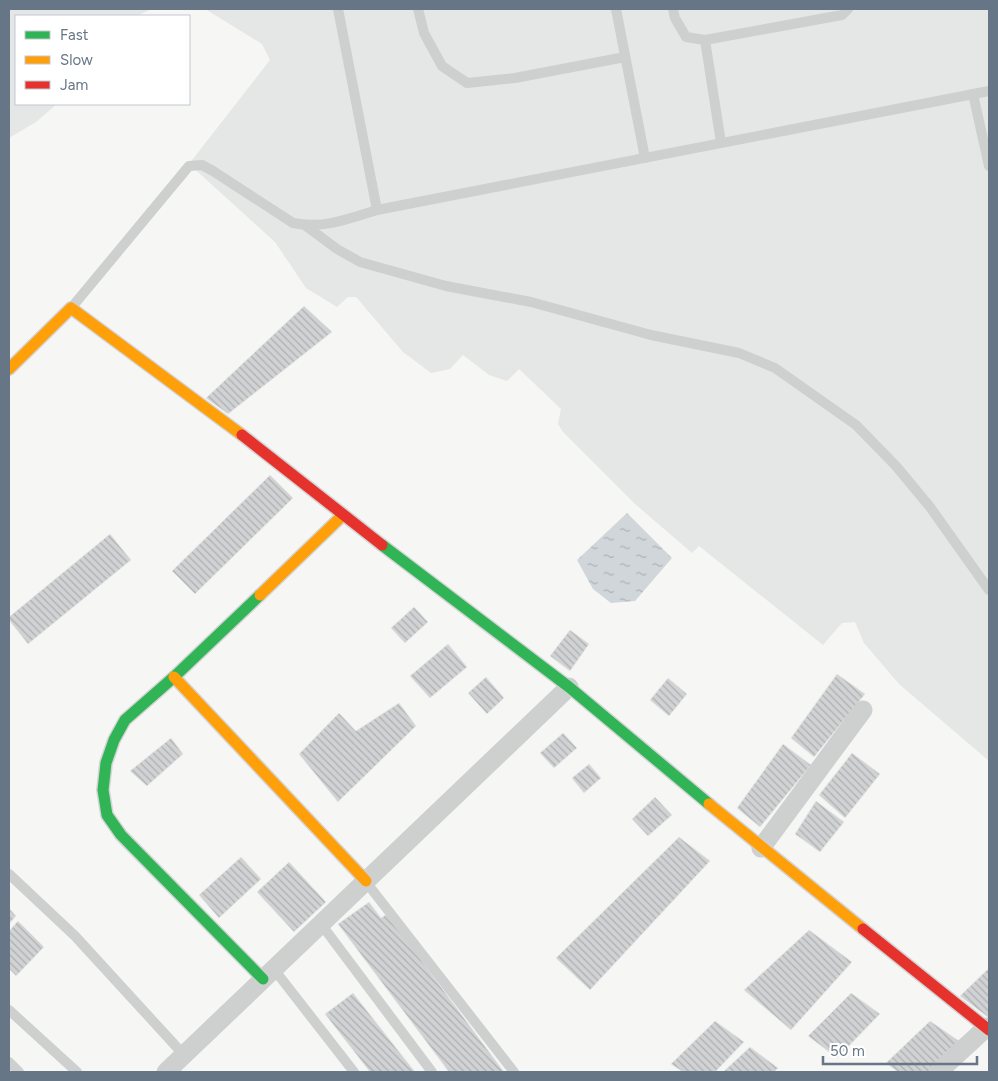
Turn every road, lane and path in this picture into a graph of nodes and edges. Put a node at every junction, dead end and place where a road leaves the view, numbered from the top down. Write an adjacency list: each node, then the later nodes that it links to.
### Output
1 (338, 9): 13 (lane)
2 (418, 9): 7 (lane)
3 (616, 9): 7 (lane)
4 (673, 9): 6 (lane)
5 (848, 9): 6 (lane)
6 (705, 40): 10 (lane)
7 (625, 57): 11 (lane)
8 (989, 90): 9 (lane)
9 (973, 94): 10 (lane); 12 (lane)
10 (721, 143): 11 (lane)
11 (646, 158): 13 (lane)
12 (989, 166)
13 (377, 210): 14 (lane)
14 (306, 226): 15 (lane); 18 (lane)
15 (71, 308): 16 (street); 17 (street)
16 (9, 369)
17 (343, 515): 19 (street); 20 (street)
18 (989, 590)
19 (174, 677): 24 (street); 26 (street)
20 (568, 687): 22 (street); 24 (street)
21 (863, 710): 22 (street)
22 (761, 848): 28 (street)
23 (9, 874): 29 (lane)
24 (366, 881): 25 (street); 36 (lane)
25 (321, 924): 26 (street); 35 (lane)
26 (268, 973): 29 (street); 34 (lane)
27 (9, 1010): 32 (lane)
28 (988, 1028): 37 (street)
29 (184, 1055): 33 (street)
30 (9, 1062): 31 (lane)
31 (19, 1072)
32 (76, 1072)
33 (166, 1072)
34 (354, 1072)
35 (432, 1072)
36 (514, 1072)
37 (938, 1072)

